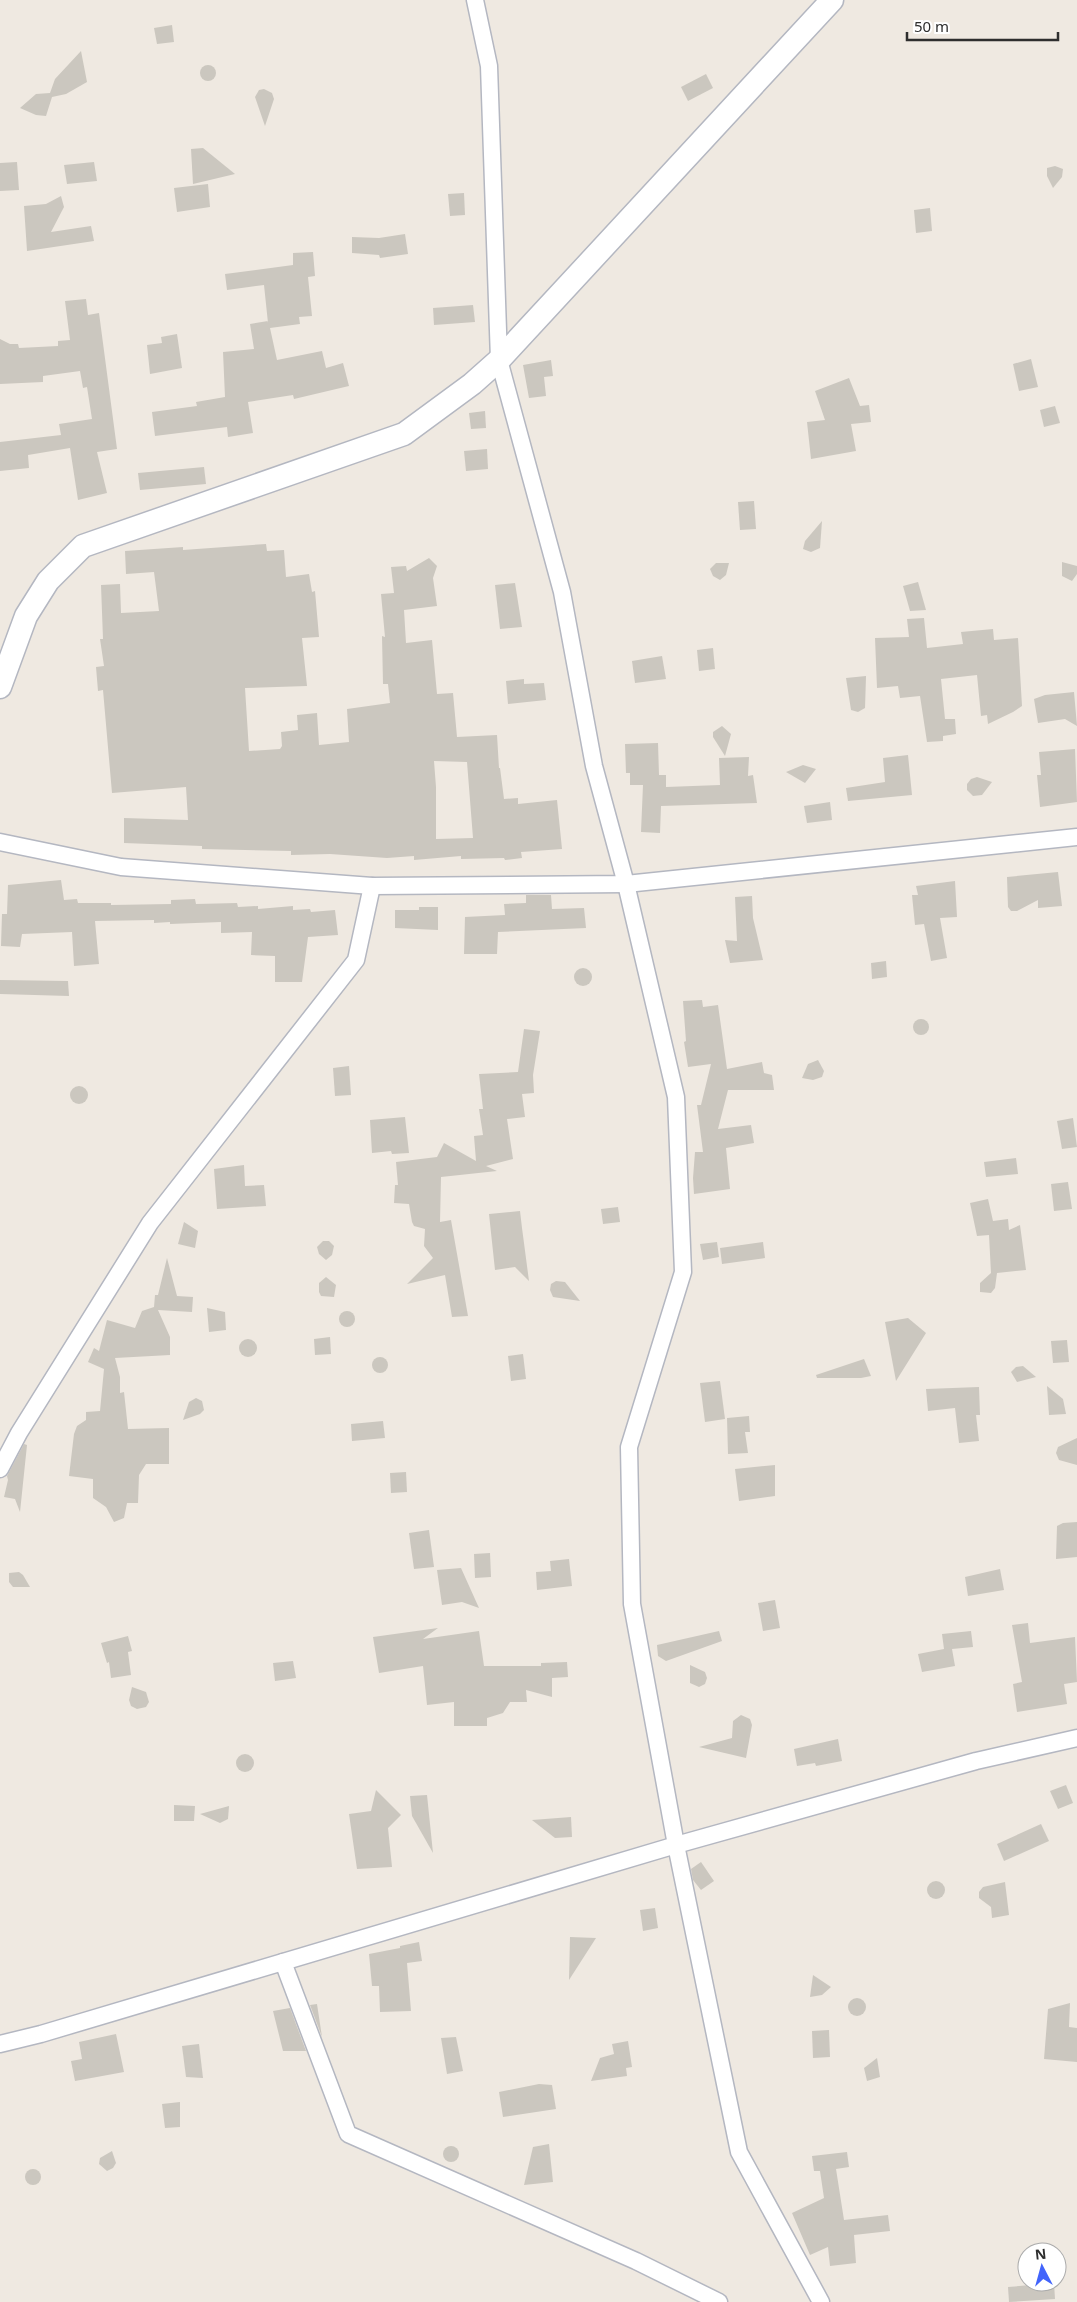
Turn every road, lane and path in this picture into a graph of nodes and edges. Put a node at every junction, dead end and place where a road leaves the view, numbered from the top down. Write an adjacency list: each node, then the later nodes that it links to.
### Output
1 (475, 0): 3 (street)
2 (832, 0): 3 (street)
3 (499, 360): 4 (street); 7 (street)
4 (0, 687)
5 (1077, 837): 7 (street)
6 (0, 842): 8 (street)
7 (626, 884): 8 (street); 11 (street)
8 (372, 886): 9 (street)
9 (0, 1469)
10 (1077, 1738): 11 (street)
11 (676, 1845): 12 (street); 15 (street)
12 (283, 1962): 13 (street); 14 (street)
13 (0, 2044)
14 (719, 2302)
15 (821, 2302)

